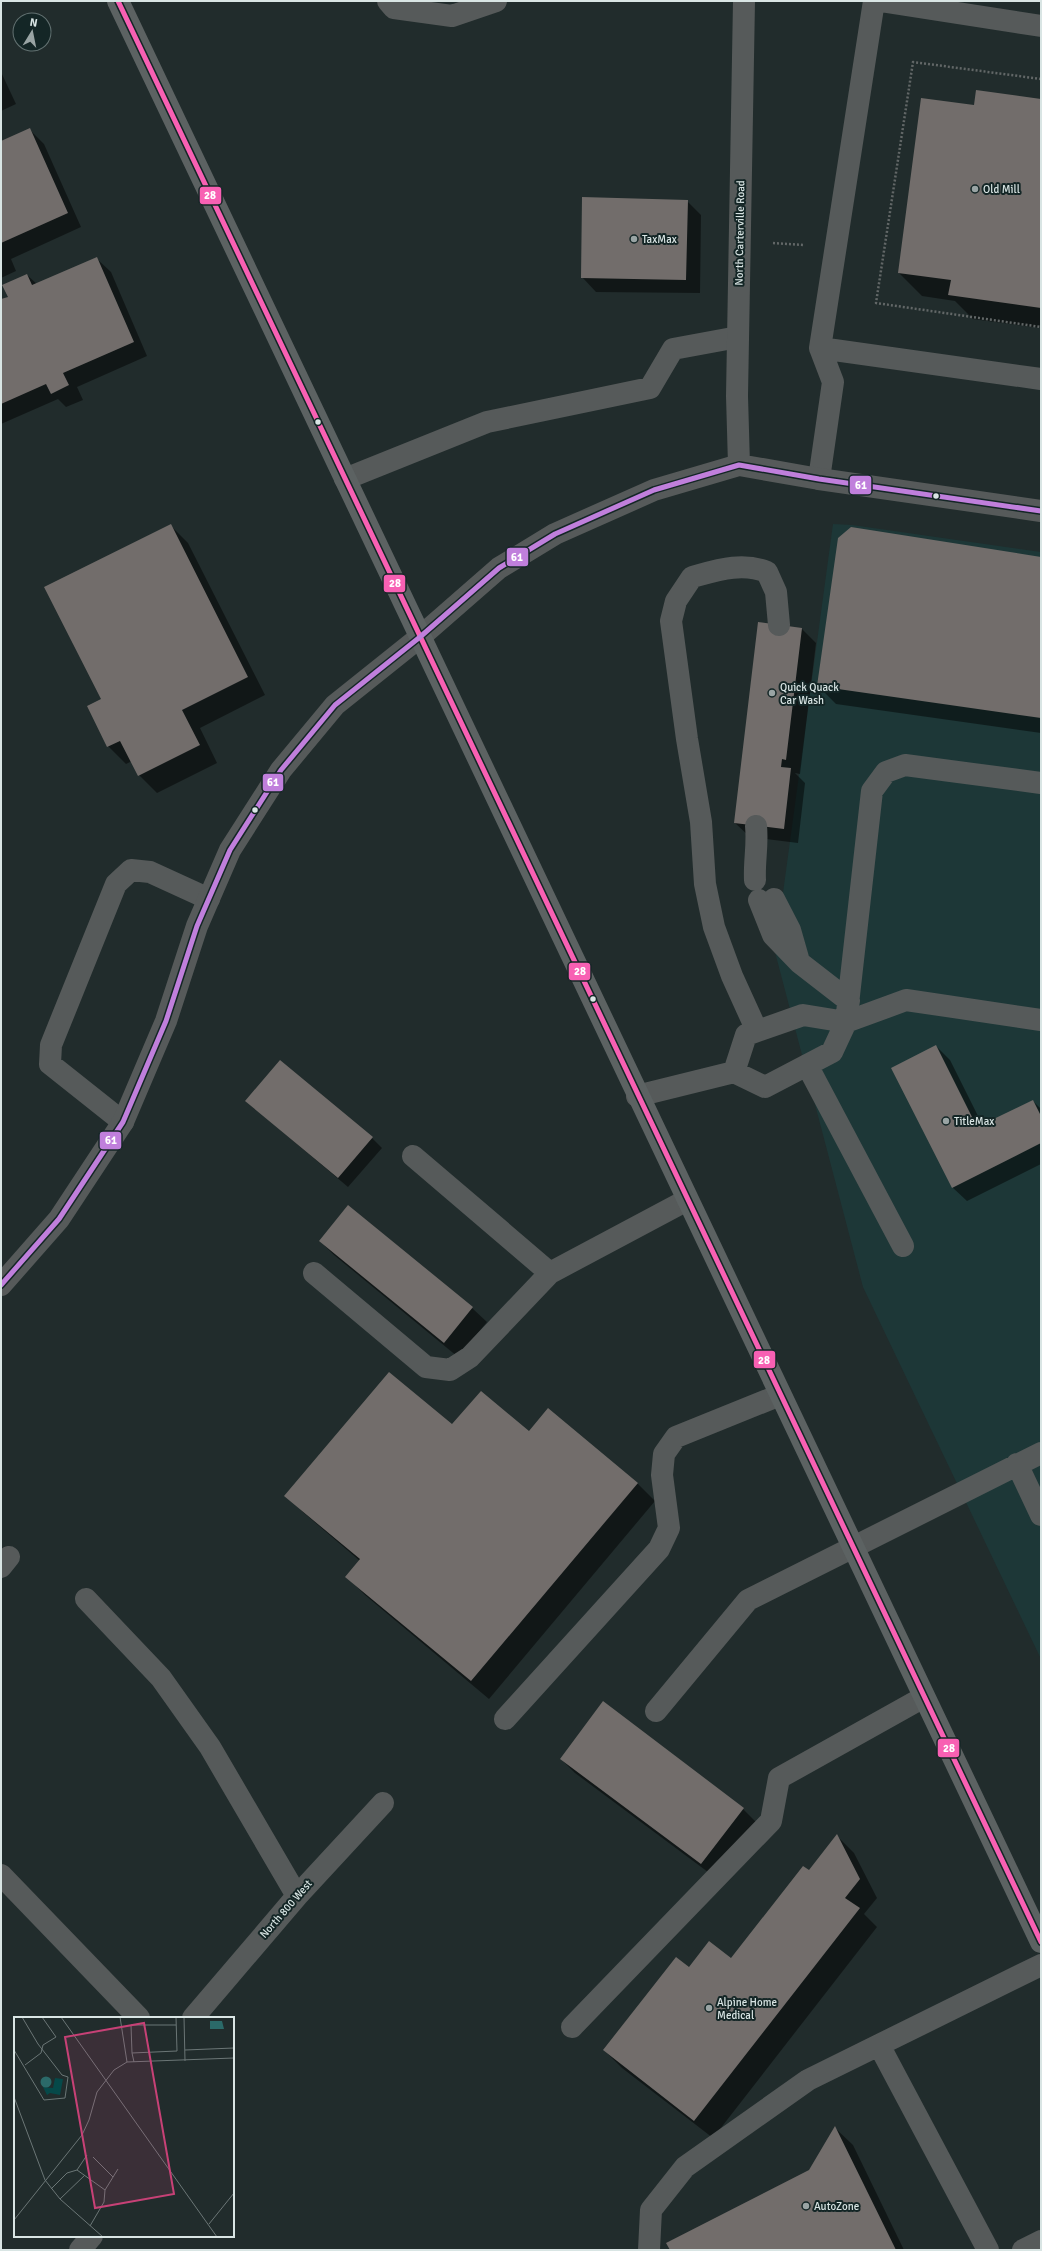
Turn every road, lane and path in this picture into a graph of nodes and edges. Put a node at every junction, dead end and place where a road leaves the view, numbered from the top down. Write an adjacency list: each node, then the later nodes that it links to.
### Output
1 (118, 1): 16 (main road)
2 (388, 1): 3 (street)
3 (496, 1)
4 (744, 1): 12 (street, North Carterville Road)
5 (874, 1): 13 (street)
6 (880, 1): 7 (street)
7 (1041, 26)
8 (1041, 79): 11 (path)
9 (773, 243): 10 (path)
10 (804, 245)
11 (1041, 327)
12 (738, 337): 15 (street, North Carterville Road); 16 (street)
13 (820, 348): 14 (street); 17 (street)
14 (1041, 379)
15 (739, 465): 17 (street); 20 (street)
16 (345, 479): 20 (main road)
17 (819, 479): 18 (street)
18 (1041, 511)
19 (779, 625): 26 (street)
20 (420, 637): 23 (street); 29 (main road)
21 (1041, 783): 24 (street)
22 (757, 837): 24 (street)
23 (209, 899): 30 (street); 30 (street)
24 (848, 1012): 25 (street); 26 (street); 27 (street)
25 (1041, 1020)
26 (757, 1031): 28 (street)
27 (807, 1066): 28 (street); 33 (street)
28 (734, 1072): 29 (street)
29 (637, 1096): 32 (main road)
30 (124, 1122): 36 (street)
31 (413, 1156): 35 (street)
32 (687, 1200): 35 (street); 37 (main road)
33 (903, 1246)
34 (314, 1273): 35 (street)
35 (550, 1273)
36 (1, 1286)
37 (780, 1395): 41 (main road); 45 (street)
38 (1041, 1453): 39 (street)
39 (1017, 1464): 40 (street); 41 (street)
40 (1041, 1515)
41 (853, 1548): 43 (main road); 44 (street)
42 (86, 1599): 48 (street)
43 (924, 1697): 49 (main road); 53 (street)
44 (656, 1711)
45 (505, 1719)
46 (383, 1803): 48 (street, North 800 West)
47 (1, 1875): 51 (street)
48 (297, 1896): 52 (street, North 800 West)
49 (1041, 1942)
50 (1041, 1965): 54 (street)
51 (138, 2017)
52 (194, 2017)
53 (572, 2027)
54 (880, 2045): 58 (street); 59 (street)
55 (91, 2237): 57 (street)
56 (1041, 2241): 60 (street)
57 (80, 2250)
58 (649, 2250)
59 (988, 2250)
60 (1023, 2250)

